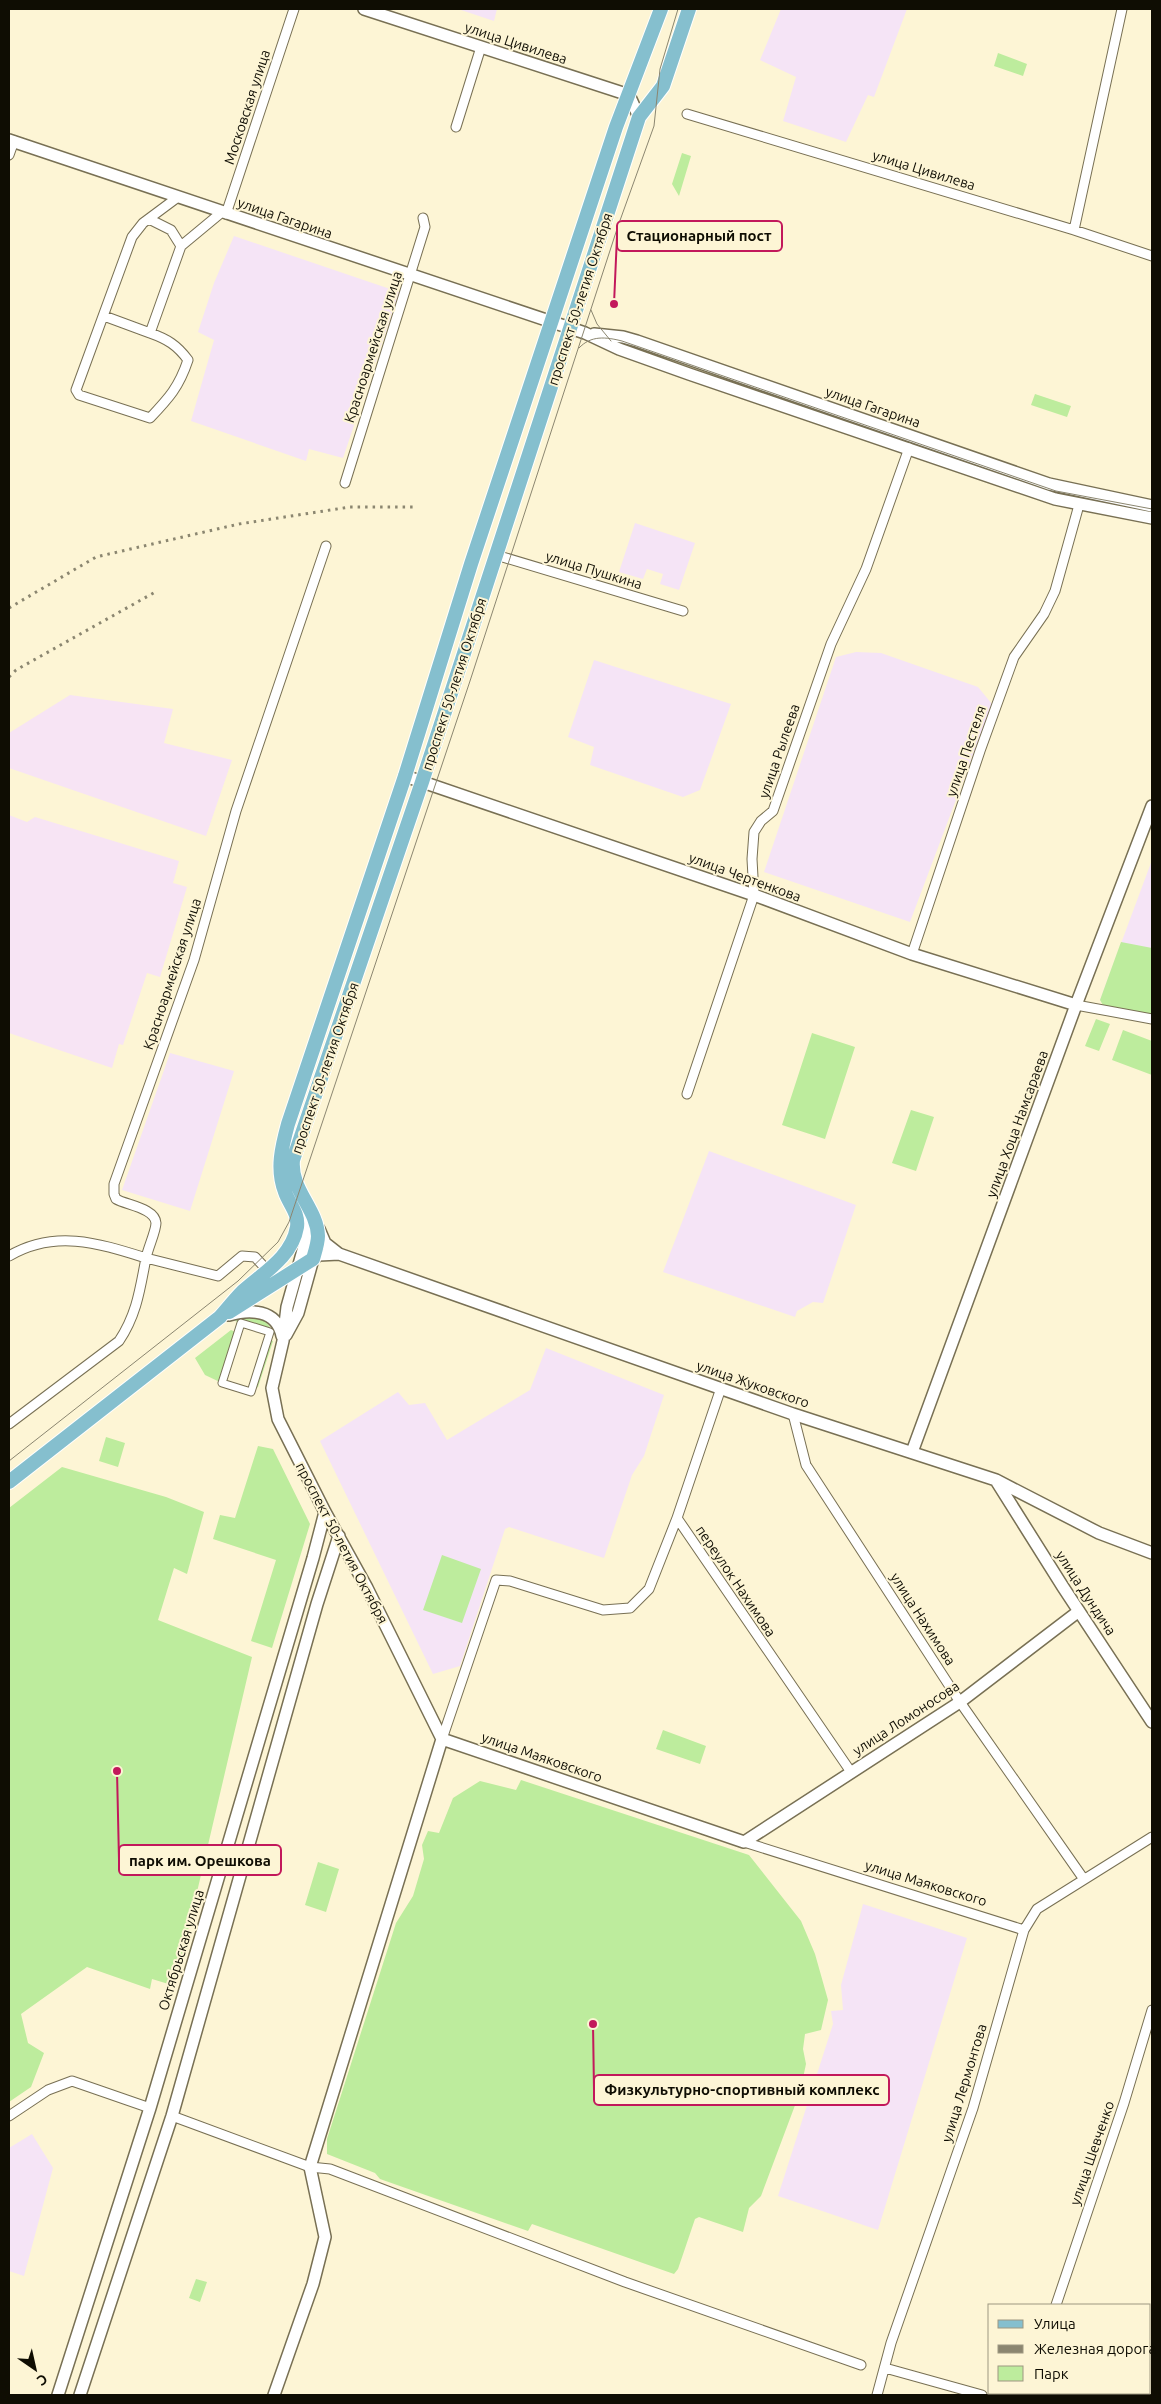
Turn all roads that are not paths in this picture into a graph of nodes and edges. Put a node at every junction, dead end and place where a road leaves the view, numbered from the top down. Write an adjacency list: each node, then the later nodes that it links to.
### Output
1 (294, 9): 14 (street, Московская улица)
2 (364, 9): 6 (street, улица Цивилева)
3 (661, 9): 7 (main road, проспект 50-летия Октября)
4 (689, 9): 9 (main road, проспект 50-летия Октября)
5 (1122, 9): 17 (street)
6 (481, 48): 7 (street, улица Цивилева); 10 (street)
7 (629, 95): 9 (street); 22 (main road, проспект 50-летия Октября)
8 (687, 114): 17 (street, улица Цивилева)
9 (639, 117): 23 (main road, проспект 50-летия Октября)
10 (456, 127)
11 (11, 141): 12 (street); 13 (street, улица Гагарина)
12 (9, 155)
13 (178, 197): 14 (street, улица Гагарина); 16 (street)
14 (224, 213): 18 (street); 20 (street, улица Гагарина)
15 (424, 218): 20 (street, Красноармейская улица)
16 (149, 219): 18 (street); 21 (street)
17 (1074, 230): 19 (street, улица Цивилева)
18 (181, 246): 24 (street)
19 (1152, 256)
20 (410, 276): 22 (street, улица Гагарина); 27 (street, Красноармейская улица)
21 (104, 316): 24 (street); 24 (street)
22 (553, 324): 23 (street, улица Гагарина); 34 (main road, проспект 50-летия Октября)
23 (569, 329): 25 (street, улица Гагарина); 32 (main road, проспект 50-летия Октября)
24 (150, 333)
25 (585, 333): 26 (street, улица Гагарина); 29 (street, улица Гагарина)
26 (908, 448): 28 (street, улица Гагарина); 37 (street, улица Рылеева)
27 (344, 483)
28 (1079, 505): 30 (street, улица Гагарина); 38 (street, улица Пестеля)
29 (1152, 506)
30 (1152, 518)
31 (326, 546): 46 (street, Красноармейская улица)
32 (496, 555): 33 (street, улица Пушкина); 35 (main road, проспект 50-летия Октября)
33 (683, 611)
34 (406, 776): 35 (street, улица Чертенкова); 42 (main road, проспект 50-летия Октября)
35 (422, 782): 37 (street, улица Чертенкова); 43 (main road, проспект 50-летия Октября)
36 (1152, 806): 39 (street, улица Хоца Намсараева)
37 (754, 895): 38 (street, улица Чертенкова); 41 (street, улица Рылеева)
38 (912, 954): 39 (street, улица Чертенкова)
39 (1076, 1004): 40 (street); 56 (street, улица Хоца Намсараева)
40 (1152, 1019)
41 (686, 1094)
42 (294, 1208): 48 (street); 49 (main road, проспект 50-летия Октября)
43 (316, 1224): 44 (street); 47 (main road, проспект 50-летия Октября)
44 (339, 1254): 47 (street); 53 (street, улица Жуковского)
45 (9, 1256): 46 (street)
46 (146, 1258): 49 (street); 55 (street)
47 (313, 1259): 48 (main road, проспект 50-летия Октября); 52 (street)
48 (298, 1269): 50 (main road, проспект 50-летия Октября); 52 (street)
49 (268, 1271): 50 (main road, проспект 50-летия Октября)
50 (220, 1317): 52 (street); 58 (main road, проспект 50-летия Октября)
51 (270, 1332): 51 (street)
52 (283, 1341): 59 (street, проспект 50-летия Октября)
53 (721, 1388): 54 (street, улица Жуковского); 60 (street)
54 (793, 1414): 56 (street, улица Жуковского); 68 (street, улица Нахимова)
55 (9, 1424)
56 (912, 1452): 57 (street, улица Жуковского)
57 (996, 1480): 62 (street, улица Жуковского); 65 (street, улица Дундича)
58 (9, 1482)
59 (325, 1512): 61 (street, проспект 50-летия Октября); 63 (street, Октябрьская улица)
60 (677, 1518): 70 (street); 71 (street, переулок Нахимова)
61 (339, 1536): 64 (street); 70 (street, проспект 50-летия Октября)
62 (1152, 1553)
63 (301, 1599): 64 (street); 66 (street, Октябрьская улица)
64 (317, 1604): 67 (street)
65 (1079, 1611): 68 (street, улица Ломоносова); 69 (street, улица Дундича)
66 (273, 1693): 67 (street); 75 (street, Октябрьская улица)
67 (290, 1699): 76 (street)
68 (960, 1702): 71 (street, улица Ломоносова); 74 (street, улица Нахимова)
69 (1152, 1722)
70 (442, 1739): 73 (street, улица Маяковского); 82 (street)
71 (851, 1772): 73 (street, улица Ломоносова)
72 (1152, 1837): 74 (street, улица Лермонтова)
73 (744, 1842): 77 (street, улица Маяковского)
74 (1083, 1878): 77 (street, улица Лермонтова)
75 (212, 1897): 76 (street); 79 (street, Октябрьская улица)
76 (232, 1904): 81 (street)
77 (1024, 1930): 85 (street, улица Лермонтова)
78 (1152, 2010): 83 (street, улица Шевченко)
79 (150, 2108): 80 (street); 86 (street, Октябрьская улица)
80 (9, 2116)
81 (172, 2116): 82 (street); 87 (street)
82 (310, 2167): 84 (street); 88 (street)
83 (1056, 2304)
84 (861, 2365)
85 (884, 2368): 89 (street, улица Лермонтова); 90 (street)
86 (58, 2395)
87 (80, 2395)
88 (274, 2395)
89 (877, 2395)
90 (982, 2395)

